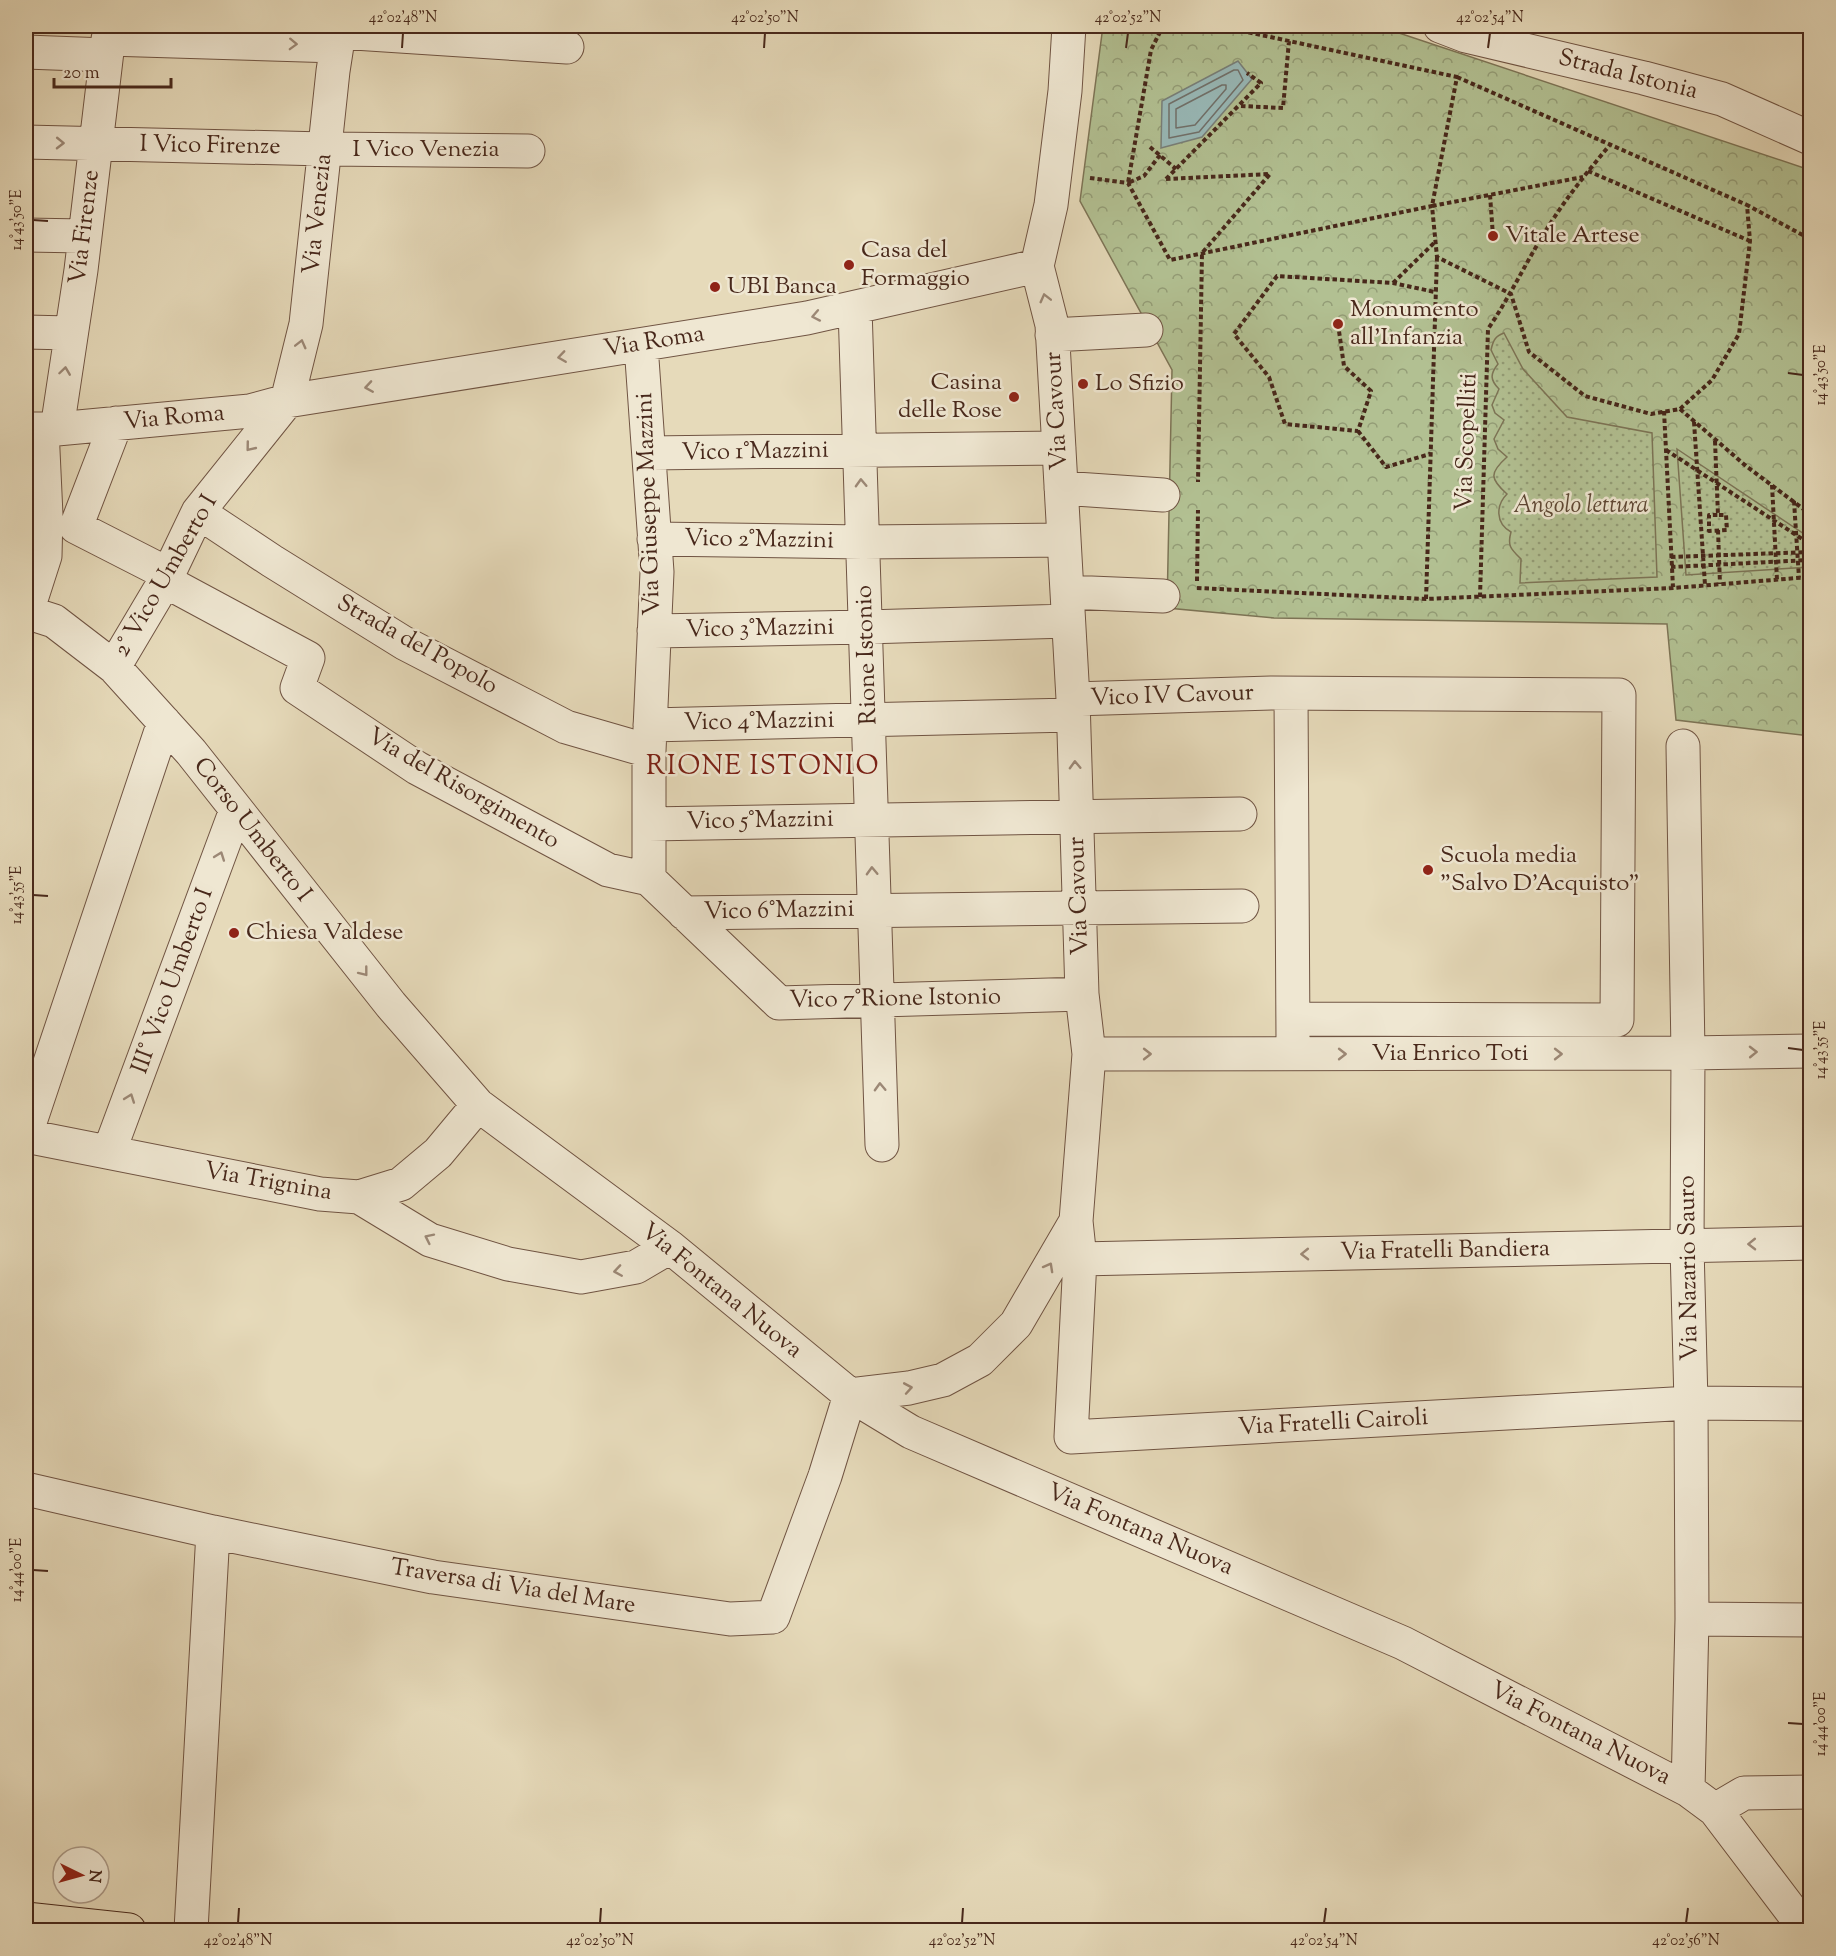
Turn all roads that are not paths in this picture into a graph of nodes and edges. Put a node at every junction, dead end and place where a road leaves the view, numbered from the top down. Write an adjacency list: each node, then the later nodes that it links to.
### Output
1 (1070, 26): 14 (street)
2 (1440, 26): 7 (street, Strada Istonia)
3 (339, 34): 4 (street, one-way to 3); 5 (street); 10 (street, Via Venezia)
4 (108, 40): 6 (street); 9 (street, Via Firenze)
5 (567, 47)
6 (26, 52)
7 (1810, 138)
8 (26, 142): 9 (street, I Vico Firenze, one-way to 9)
9 (95, 144): 10 (street, I Vico Firenze); 13 (street, Via Firenze)
10 (325, 150): 11 (street, I Vico Venezia); 21 (street, Via Venezia, one-way to 10)
11 (528, 151)
12 (26, 236): 13 (street)
13 (84, 236): 18 (street, Via Firenze)
14 (1038, 266): 15 (street, Via Roma); 19 (street, Via Cavour, one-way to 14)
15 (855, 308): 20 (street, Via Roma, one-way to 20); 25 (street, Rione Istonio)
16 (1146, 330): 19 (street)
17 (26, 332): 18 (street)
18 (70, 333): 23 (street, Via Firenze, one-way to 18)
19 (1052, 335): 24 (street, Via Cavour)
20 (642, 345): 21 (street, Via Roma, one-way to 21); 26 (street, Via Giuseppe Mazzini)
21 (286, 401): 22 (street, Via Roma); 29 (street, 2° Vico Umberto I, one-way to 29)
22 (116, 423): 23 (street, Via Roma); 30 (street)
23 (41, 429): 30 (street, Via Firenze)
24 (1059, 448): 25 (street, Vico 1°Mazzini); 27 (street, Via Cavour)
25 (860, 451): 26 (street, Vico 1°Mazzini); 33 (street, Rione Istonio, one-way to 25)
26 (649, 453): 31 (street, Via Giuseppe Mazzini)
27 (1061, 488): 28 (street); 32 (street, Via Cavour)
28 (1163, 495)
29 (198, 512): 34 (street, 2° Vico Umberto I); 45 (street, Strada del Popolo)
30 (61, 526): 34 (street); 37 (street)
31 (654, 539): 33 (street, Vico 2°Mazzini); 39 (street, Via Giuseppe Mazzini)
32 (1064, 540): 33 (street, Vico 2°Mazzini); 36 (street, Via Cavour)
33 (864, 542): 38 (street, Rione Istonio)
34 (166, 577): 40 (street, 2° Vico Umberto I); 52 (street, Via del Risorgimento)
35 (1163, 596): 36 (street, Vico 3°Mazzini)
36 (1068, 607): 38 (street, Vico 3°Mazzini); 42 (street, Via Cavour)
37 (26, 612): 40 (street, Corso Umberto I)
38 (866, 627): 39 (street, Vico 3°Mazzini); 43 (street, Rione Istonio)
39 (654, 631): 45 (street, Via Giuseppe Mazzini)
40 (114, 667): 44 (street, Corso Umberto I)
41 (1281, 693): 42 (street, Vico IV Cavour); 59 (street); 59 (street, Vico IV Cavour)
42 (1073, 707): 43 (street, Vico IV Cavour); 49 (street, Via Cavour, one-way to 42)
43 (869, 719): 45 (street, Vico 4°Mazzini); 50 (street, Rione Istonio)
44 (164, 722): 47 (street, Corso Umberto I); 65 (street)
45 (649, 738): 51 (street, Via Giuseppe Mazzini)
46 (1683, 746): 61 (street, Via Nazario Sauro)
47 (236, 810): 64 (street, Corso Umberto I, one-way to 64); 67 (street, III° Vico Umberto I, one-way to 47)
48 (1240, 814): 49 (street, Vico 5°Mazzini)
49 (1077, 817): 50 (street, Vico 5°Mazzini); 55 (street, Via Cavour)
50 (871, 819): 51 (street, Vico 5°Mazzini); 54 (street, Rione Istonio, one-way to 50)
51 (649, 824): 52 (street, Via Giuseppe Mazzini)
52 (650, 879): 56 (street, Vico 7°Rione Istonio)
53 (1242, 906): 55 (street, Vico 6°Mazzini)
54 (874, 909): 55 (street, Vico 6°Mazzini); 56 (street, Vico 6°Mazzini); 58 (street, Rione Istonio)
55 (1080, 910): 57 (street, Via Cavour)
56 (684, 913): 58 (street, Vico 7°Rione Istonio)
57 (1082, 994): 58 (street, Vico 7°Rione Istonio); 62 (street, Via Cavour)
58 (878, 1000): 66 (street, Rione Istonio, one-way to 58)
59 (1293, 1019): 63 (street)
60 (1810, 1051): 61 (street, Via Enrico Toti, one-way to 60)
61 (1688, 1053): 63 (street, Via Enrico Toti, one-way to 61); 71 (street, Via Nazario Sauro)
62 (1089, 1054): 63 (street, Via Enrico Toti, one-way to 63); 69 (street, Via Cavour)
63 (1293, 1054)
64 (478, 1105): 68 (street, Via Trignina); 72 (street, Via Fontana Nuova)
65 (26, 1135): 67 (street, Via Trignina)
66 (882, 1145)
67 (109, 1152): 68 (street, Via Trignina)
68 (359, 1197): 72 (street, one-way to 68)
69 (1076, 1221): 73 (street, Via Fratelli Cairoli); 74 (street, Via Cavour, one-way to 69)
70 (1810, 1243): 71 (street, Via Fratelli Bandiera, one-way to 71)
71 (1687, 1246): 73 (street, Via Fratelli Bandiera, one-way to 73); 75 (street, Via Nazario Sauro)
72 (670, 1247): 74 (street, Via Fontana Nuova)
73 (1080, 1259): 75 (street, Via Fratelli Cairoli)
74 (850, 1395): 78 (street, Traversa di Via del Mare); 81 (street, Via Fontana Nuova)
75 (1691, 1403): 76 (street, Via Fratelli Cairoli); 79 (street, Via Nazario Sauro)
76 (1810, 1404)
77 (26, 1489): 78 (street, Traversa di Via del Mare)
78 (213, 1532): 86 (street)
79 (1692, 1619): 80 (street); 81 (street, Via Nazario Sauro)
80 (1810, 1620)
81 (1688, 1790): 83 (street, Via Fontana Nuova)
82 (1810, 1792): 83 (street)
83 (1715, 1810): 87 (street, Via Fontana Nuova)
84 (26, 1919): 85 (main road)
85 (129, 1930)
86 (191, 1930)
87 (1806, 1930)

